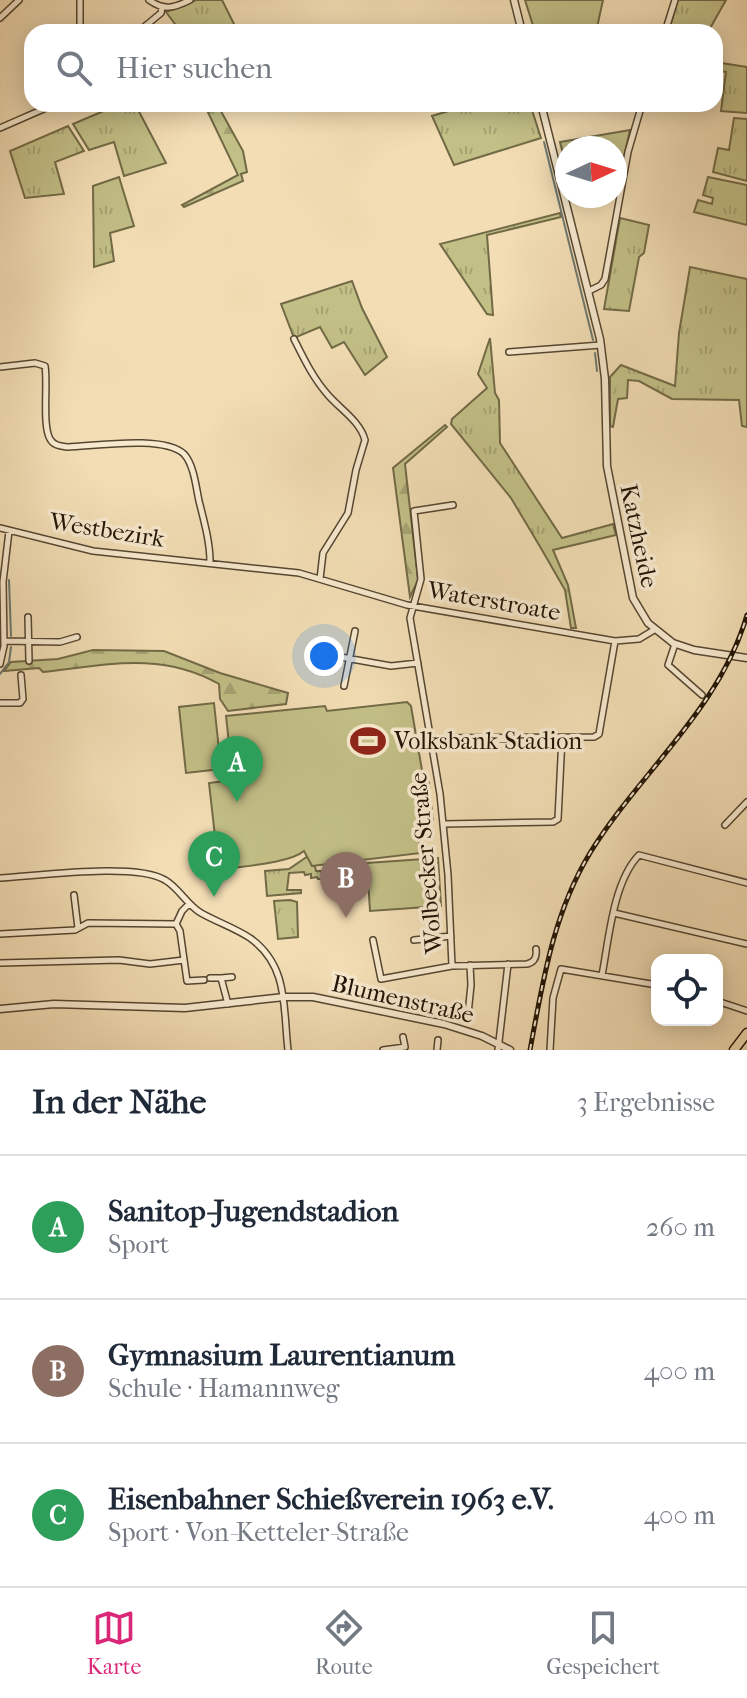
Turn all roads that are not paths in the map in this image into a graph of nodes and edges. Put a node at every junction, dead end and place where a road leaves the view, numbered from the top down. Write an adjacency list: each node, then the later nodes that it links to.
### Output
1 (19, 0): 8 (street)
2 (80, 0): 9 (street)
3 (149, 0): 7 (street)
4 (190, 0): 7 (street)
5 (514, 0): 11 (street)
6 (675, 0): 12 (street)
7 (162, 8): 10 (street)
8 (0, 18)
9 (80, 24)
10 (148, 24)
11 (520, 24)
12 (668, 24)
13 (37, 112): 16 (street)
14 (543, 112): 17 (street, Katzheide)
15 (640, 112): 17 (street)
16 (0, 128)
17 (589, 291): 19 (street, Katzheide)
18 (294, 339): 26 (street)
19 (601, 345): 20 (street); 29 (street, Katzheide)
20 (509, 352)
21 (0, 367): 25 (street)
22 (453, 505): 27 (street, Waterstroate)
23 (0, 528): 24 (street, Westbezirk)
24 (9, 531): 25 (street, Westbezirk); 32 (street)
25 (210, 562): 26 (street, Westbezirk)
26 (320, 579): 27 (street, Westbezirk)
27 (412, 605): 33 (street, Waterstroate); 40 (street, Wolbecker Straße)
28 (28, 617): 34 (street)
29 (654, 630): 33 (street, Waterstroate); 35 (street, Katzheide)
30 (355, 631): 37 (street)
31 (77, 637): 34 (street)
32 (4, 641): 34 (street); 41 (street)
33 (615, 641): 46 (street)
34 (29, 642): 39 (street)
35 (675, 644): 38 (street, Katzheide); 44 (street)
36 (318, 653): 37 (street)
37 (349, 658): 40 (street); 43 (street)
38 (747, 658)
39 (29, 661)
40 (418, 663): 47 (street, Wolbecker Straße)
41 (0, 664)
42 (21, 675): 45 (street)
43 (344, 686)
44 (702, 695)
45 (0, 703)
46 (562, 737): 47 (street); 49 (street)
47 (432, 738): 49 (street, Wolbecker Straße)
48 (747, 802): 50 (street)
49 (444, 824): 59 (street, Wolbecker Straße)
50 (725, 825)
51 (0, 878): 54 (street)
52 (747, 883): 55 (street)
53 (74, 895): 57 (street)
54 (189, 904): 56 (street); 73 (street)
55 (614, 913): 62 (street); 69 (street)
56 (176, 924): 57 (street); 64 (street)
57 (78, 928): 58 (street)
58 (0, 934)
59 (451, 936): 61 (street); 68 (street, Wolbecker Straße)
60 (373, 940): 68 (street)
61 (414, 940)
62 (747, 944)
63 (536, 949): 66 (street)
64 (184, 960): 65 (street); 71 (street)
65 (0, 963)
66 (508, 964): 67 (street); 82 (street)
67 (470, 965): 68 (street); 75 (street)
68 (452, 966)
69 (602, 975): 72 (street); 87 (street)
70 (232, 977): 71 (street)
71 (221, 978): 76 (street)
72 (651, 984)
73 (284, 997): 76 (street, Blumenstraße); 82 (street, Blumenstraße); 83 (street)
74 (723, 1003): 78 (street)
75 (395, 1004)
76 (228, 1005): 77 (street, Blumenstraße)
77 (0, 1009)
78 (747, 1011)
79 (747, 1033): 88 (main road)
80 (403, 1037): 84 (street)
81 (438, 1040): 85 (street)
82 (498, 1047): 86 (street, Blumenstraße)
83 (288, 1050)
84 (383, 1050)
85 (437, 1050)
86 (510, 1050)
87 (550, 1050)
88 (734, 1050)

